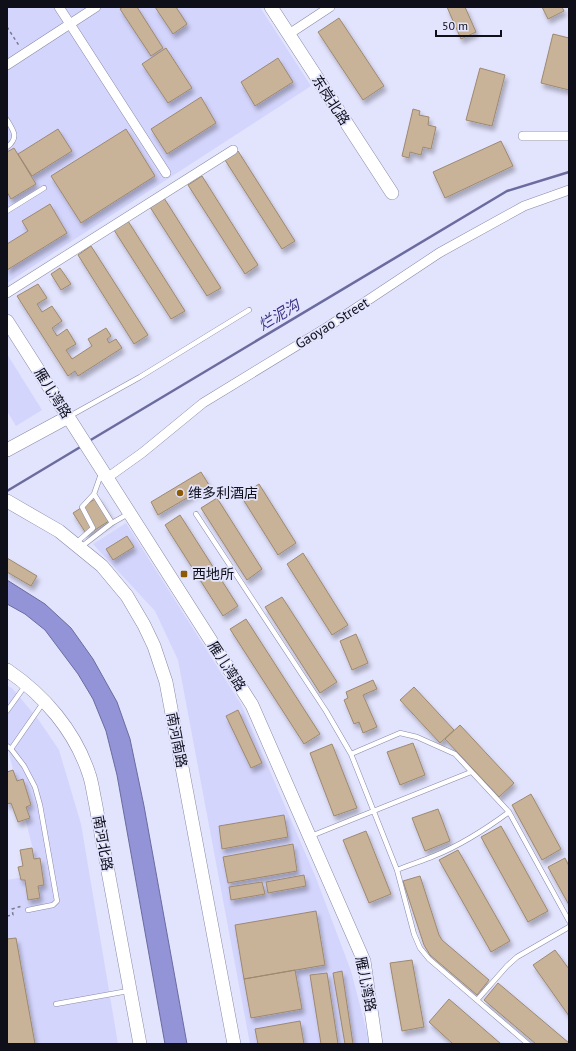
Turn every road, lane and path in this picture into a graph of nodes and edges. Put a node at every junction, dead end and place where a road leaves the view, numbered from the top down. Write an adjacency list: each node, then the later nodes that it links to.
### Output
1 (59, 7): 5 (street)
2 (96, 7): 5 (street)
3 (271, 7): 7 (street, 东岗北路)
4 (330, 7): 7 (street)
5 (70, 24): 8 (street); 15 (street)
6 (7, 27): 8 (path)
7 (289, 34): 18 (street, 东岗北路)
8 (24, 54): 9 (street)
9 (7, 65)
10 (7, 120): 13 (lane)
11 (523, 136): 12 (street)
12 (569, 136)
13 (7, 148)
14 (233, 150): 20 (street)
15 (166, 173)
16 (44, 188): 19 (lane)
17 (569, 190): 25 (street, Gaoyao Street)
18 (392, 193)
19 (7, 211)
20 (7, 294)
21 (249, 310): 23 (lane)
22 (7, 321): 23 (street, 雁儿湾路)
23 (70, 420): 24 (street); 25 (street, 雁儿湾路)
24 (7, 450)
25 (104, 474): 26 (lane); 28 (street, 雁儿湾路)
26 (94, 494): 30 (lane); 31 (lane)
27 (13, 504): 31 (street, 南河南路)
28 (129, 513): 30 (lane); 41 (street, 雁儿湾路)
29 (196, 514): 37 (lane)
30 (112, 523): 31 (lane)
31 (77, 546): 52 (street, 南河南路)
32 (7, 670): 33 (street, 南河北路)
33 (26, 684): 34 (street, 南河北路); 35 (lane)
34 (44, 701): 36 (lane); 48 (street, 南河北路)
35 (7, 711)
36 (9, 748): 43 (lane)
37 (352, 754): 38 (lane); 39 (lane)
38 (471, 772): 39 (lane); 40 (lane)
39 (373, 811): 41 (lane); 42 (lane)
40 (509, 812): 42 (lane); 46 (lane)
41 (310, 837): 53 (street, 雁儿湾路)
42 (397, 870): 49 (lane)
43 (28, 910)
44 (13, 915): 45 (path)
45 (7, 916)
46 (569, 921)
47 (569, 927): 49 (lane)
48 (130, 990): 50 (lane); 51 (street, 南河北路)
49 (477, 1000): 54 (lane)
50 (56, 1004)
51 (140, 1044)
52 (234, 1044)
53 (376, 1044)
54 (528, 1044)

